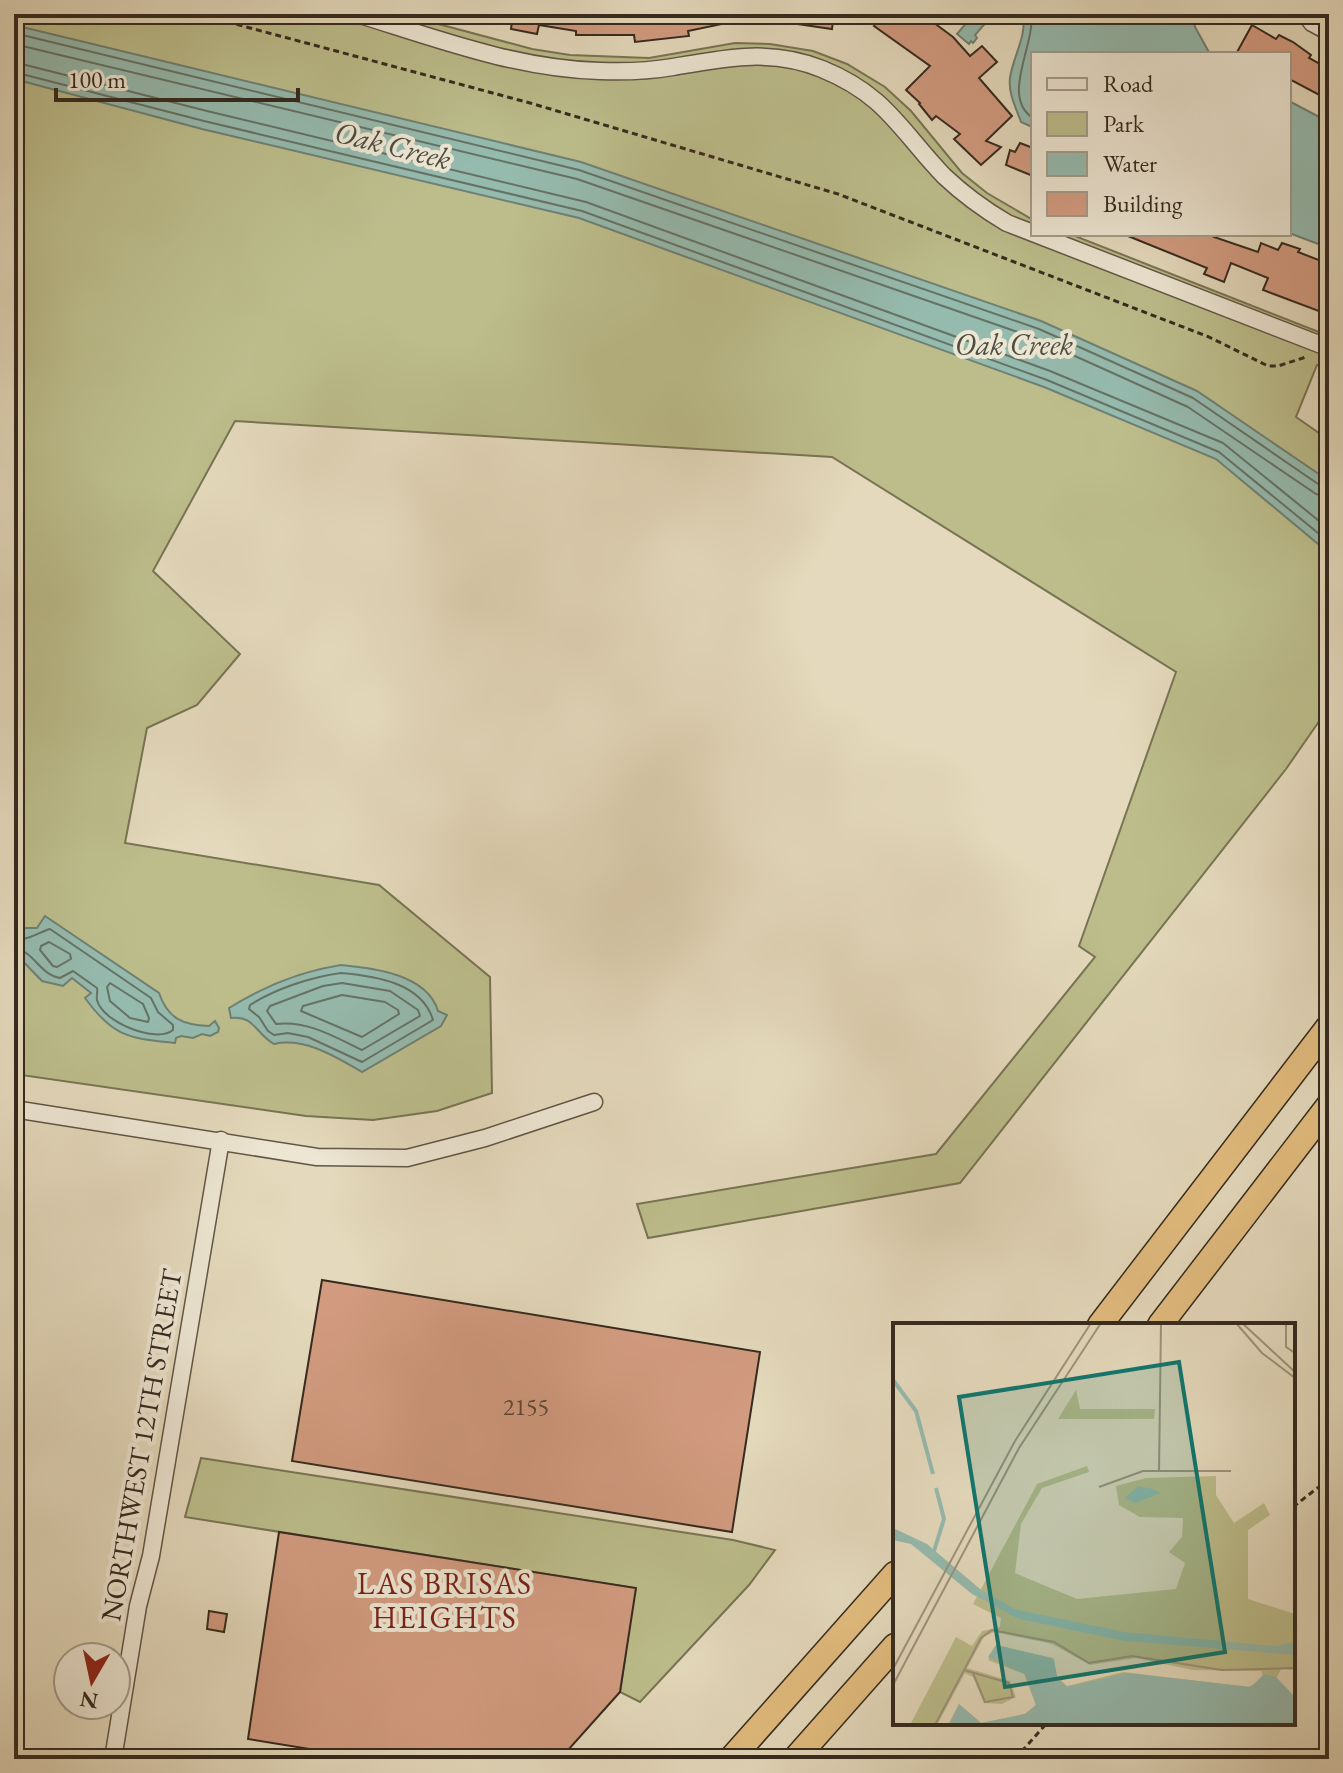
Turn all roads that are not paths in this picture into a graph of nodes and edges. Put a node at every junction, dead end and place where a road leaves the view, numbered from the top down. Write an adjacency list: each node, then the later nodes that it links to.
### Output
1 (357, 14): 4 (street)
2 (1305, 14): 3 (street)
3 (1329, 32)
4 (1031, 233)
5 (1038, 236): 6 (street)
6 (1322, 354)
7 (1329, 1026): 12 (highway)
8 (594, 1102): 11 (street)
9 (1329, 1105): 13 (highway)
10 (14, 1109): 11 (street)
11 (221, 1140): 16 (street, NORTHWEST 12TH STREET)
12 (1102, 1323)
13 (1162, 1323)
14 (893, 1576): 17 (highway)
15 (893, 1648): 18 (highway)
16 (113, 1759)
17 (731, 1759)
18 (795, 1759)

